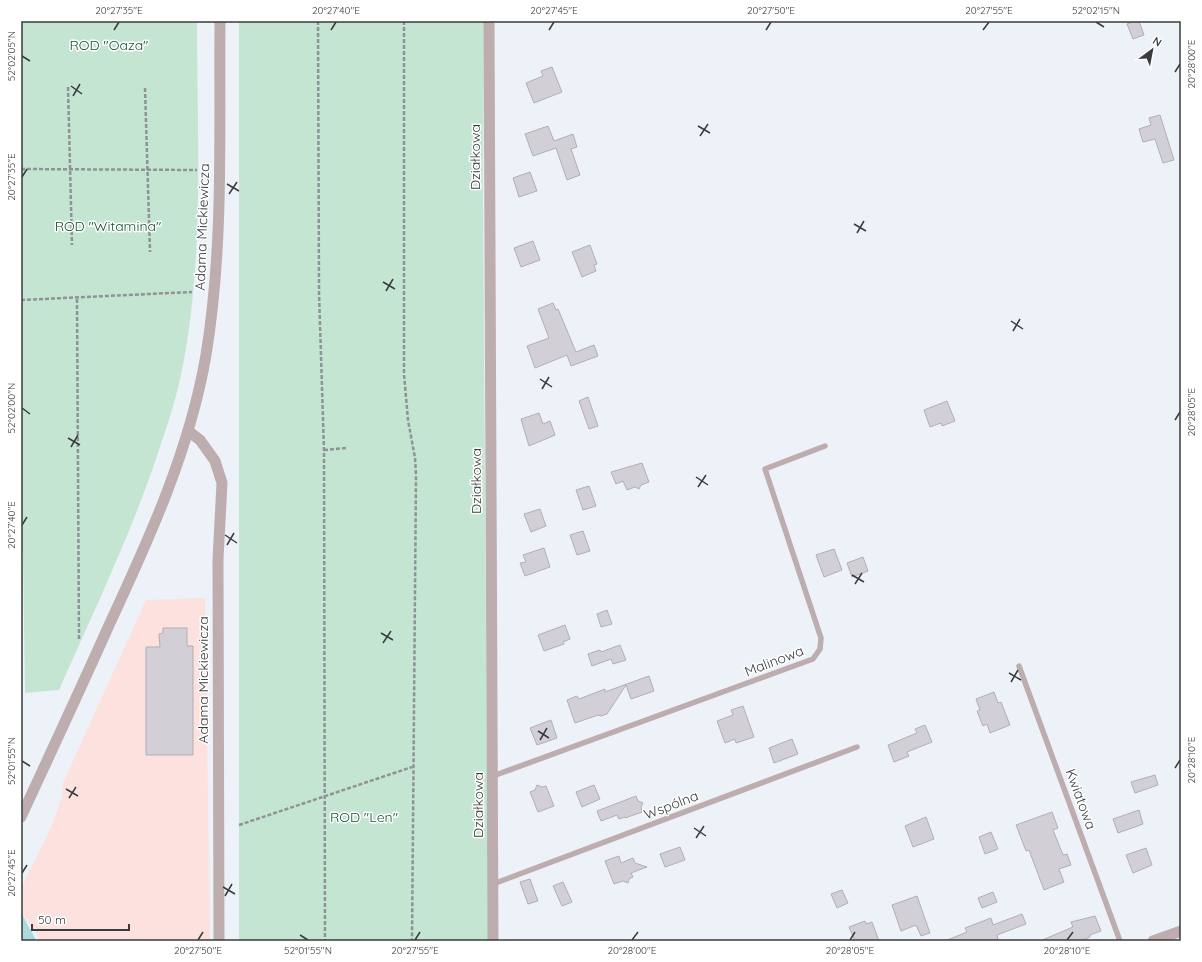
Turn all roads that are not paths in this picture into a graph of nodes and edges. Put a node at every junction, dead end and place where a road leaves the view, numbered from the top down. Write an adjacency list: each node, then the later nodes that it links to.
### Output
1 (220, 21): 3 (street, Adama Mickiewicza)
2 (489, 21): 7 (street, Działkowa)
3 (188, 431): 8 (street, Adama Mickiewicza); 11 (street, Adama Mickiewicza)
4 (825, 446): 7 (lane, Malinowa)
5 (1019, 666): 13 (lane, Kwiatowa)
6 (857, 747): 9 (lane, Wspólna)
7 (492, 776): 9 (street, Działkowa)
8 (21, 817)
9 (493, 884): 12 (street, Działkowa)
10 (1181, 931): 14 (street)
11 (219, 941)
12 (493, 941)
13 (1120, 941)
14 (1153, 941)

